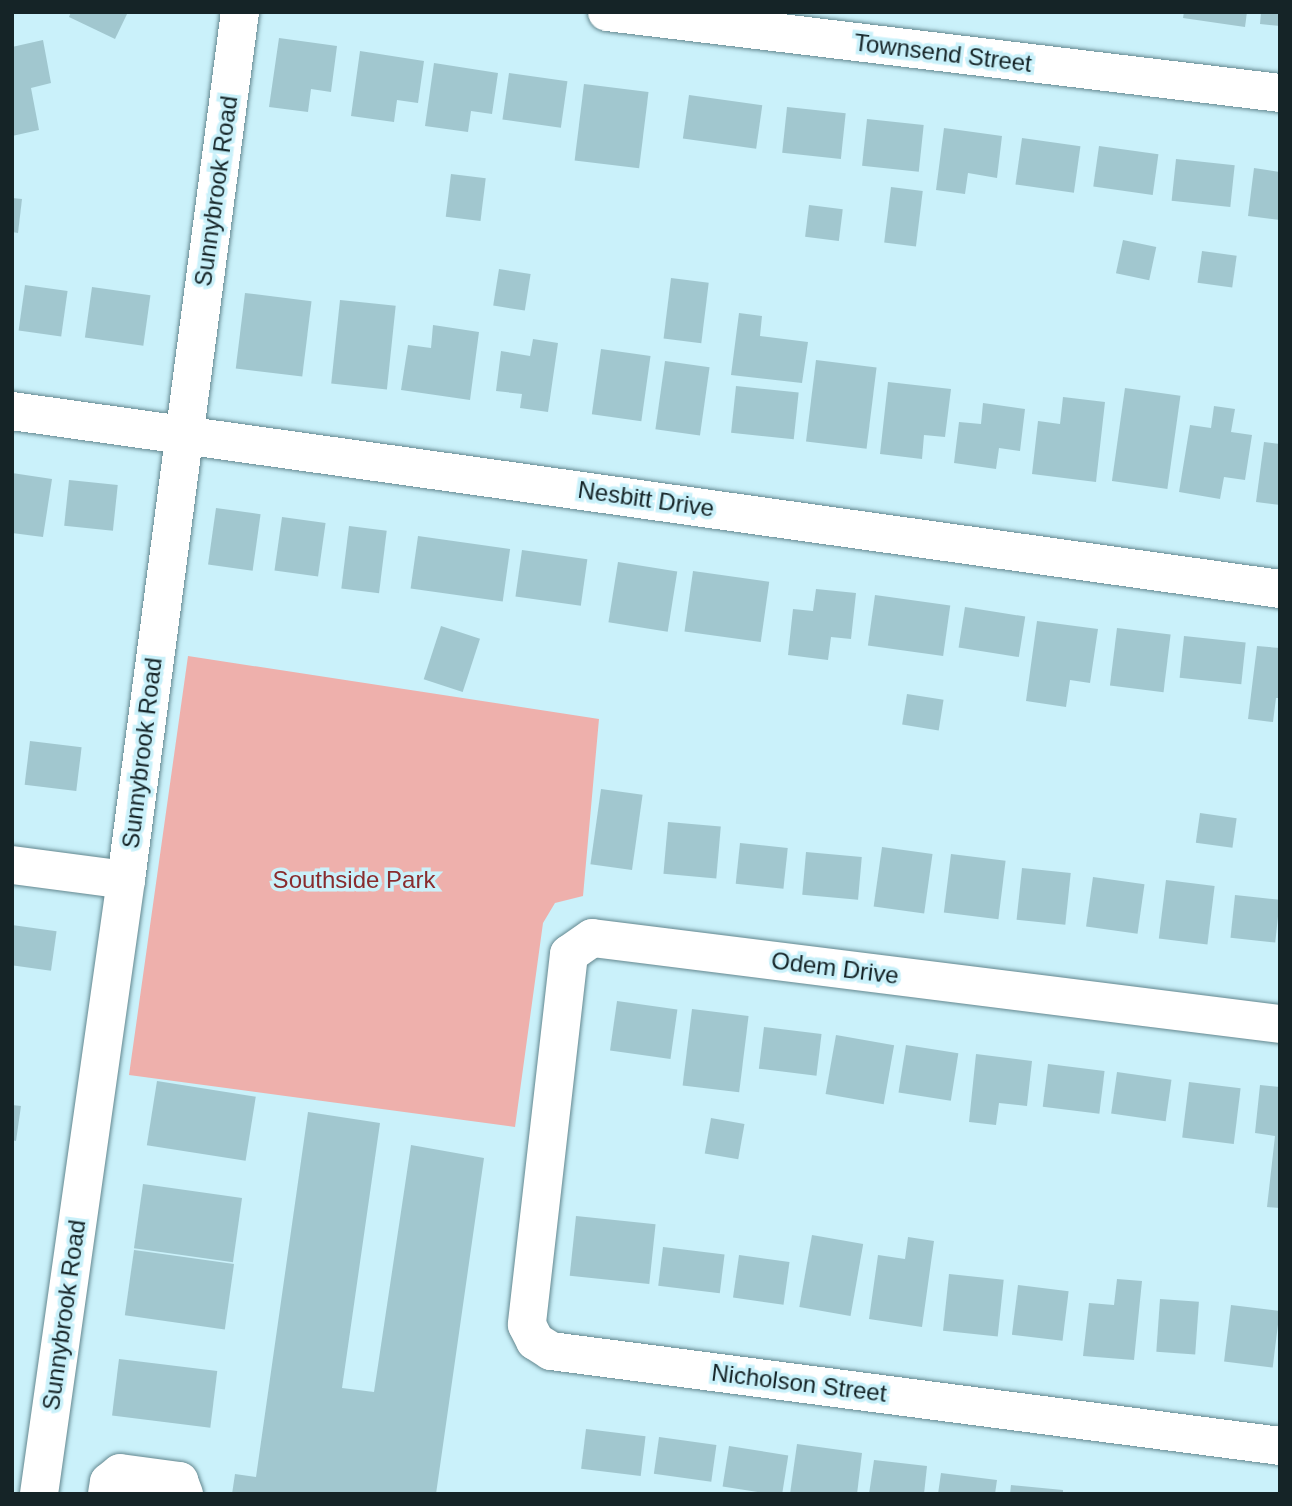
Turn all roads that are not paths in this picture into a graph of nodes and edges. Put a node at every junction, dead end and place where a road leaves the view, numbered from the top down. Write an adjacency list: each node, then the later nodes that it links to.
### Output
1 (240, 12): 5 (street, Sunnybrook Road)
2 (607, 12): 3 (street, Townsend Street)
3 (1280, 93)
4 (12, 411): 5 (street, Nesbitt Drive)
5 (183, 433): 6 (street, Nesbitt Drive); 8 (street, Sunnybrook Road)
6 (1280, 589)
7 (12, 865): 8 (street)
8 (126, 880): 12 (street, Sunnybrook Road)
9 (1280, 1024): 10 (street, Odem Drive)
10 (547, 1128): 11 (street, Nicholson Street)
11 (1280, 1446)
12 (39, 1494)
13 (107, 1494): 14 (street)
14 (184, 1494)

